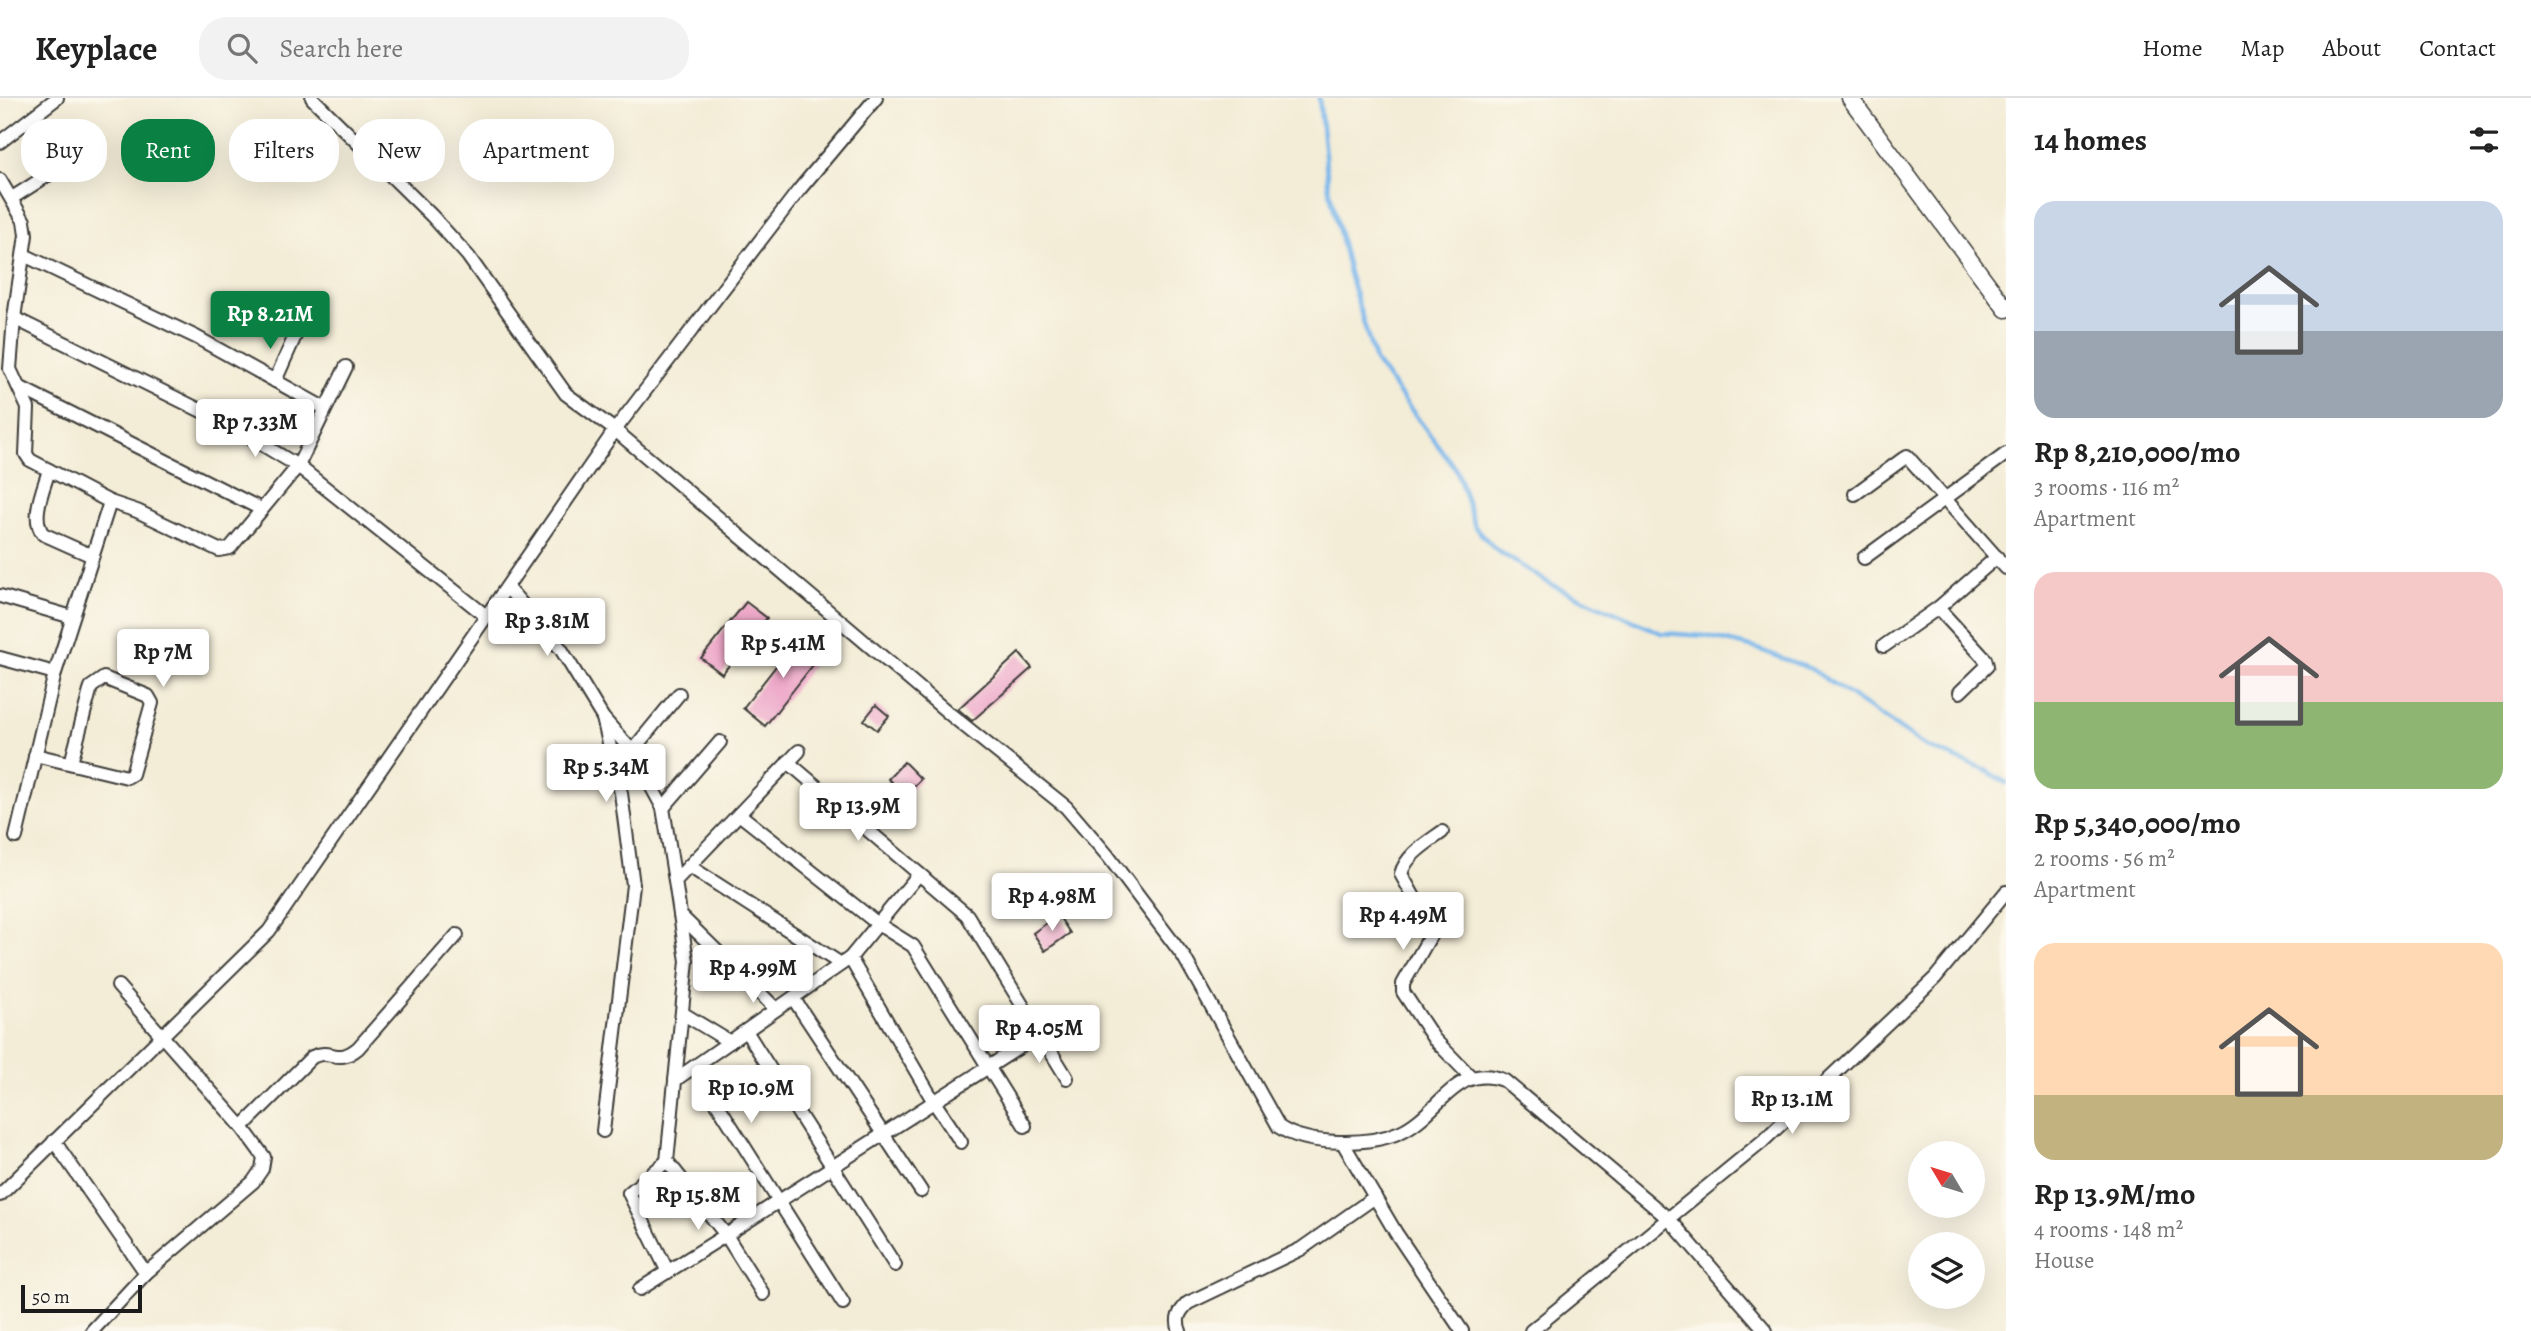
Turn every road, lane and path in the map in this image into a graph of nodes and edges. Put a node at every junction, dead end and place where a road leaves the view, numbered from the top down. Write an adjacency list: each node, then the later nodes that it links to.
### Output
1 (57, 98): 5 (street)
2 (312, 98): 17 (street)
3 (876, 98): 17 (street)
4 (1850, 98): 10 (street)
5 (0, 142)
6 (0, 180): 8 (street)
7 (38, 182): 8 (street)
8 (12, 198): 9 (street)
9 (23, 254): 11 (street); 14 (street)
10 (2006, 309)
11 (14, 318): 15 (street); 19 (street)
12 (295, 336): 14 (street)
13 (346, 367): 16 (street)
14 (275, 381): 16 (street)
15 (16, 385): 20 (street); 24 (street)
16 (324, 408): 19 (street)
17 (615, 430): 29 (street); 79 (street)
18 (2006, 454): 22 (street)
19 (298, 466): 24 (street); 32 (street)
20 (49, 470): 23 (street); 25 (street)
21 (1856, 494): 22 (street)
22 (1942, 499): 26 (street); 27 (street)
23 (110, 502): 24 (street); 25 (street)
24 (261, 509)
25 (90, 555): 33 (street)
26 (1997, 557): 28 (street); 31 (street)
27 (1864, 558)
28 (2006, 568)
29 (507, 587): 32 (street); 39 (street)
30 (0, 596): 33 (street)
31 (1938, 608): 34 (street); 37 (street)
32 (486, 616): 64 (street)
33 (72, 617): 36 (street)
34 (1884, 646)
35 (0, 658): 36 (street)
36 (55, 673): 43 (street)
37 (1960, 692)
38 (679, 694): 41 (street)
39 (603, 718): 41 (street); 75 (street)
40 (720, 742): 46 (street)
41 (632, 751): 46 (street)
42 (799, 751): 44 (street)
43 (35, 755): 45 (street); 49 (street)
44 (788, 762): 47 (street); 51 (street)
45 (71, 763): 45 (street)
46 (663, 808): 52 (street)
47 (739, 814): 50 (street); 56 (street)
48 (1442, 832): 69 (street)
49 (16, 837)
50 (689, 866): 52 (street); 58 (street)
51 (919, 874): 54 (street); 56 (street); 65 (street)
52 (675, 881): 55 (street)
53 (2006, 892): 86 (street)
54 (949, 899)
55 (680, 914): 61 (street); 62 (street)
56 (878, 924): 58 (street); 68 (street)
57 (457, 935): 74 (street)
58 (846, 961): 60 (street); 72 (street)
59 (118, 986): 64 (street)
60 (793, 998): 61 (street); 76 (street)
61 (776, 1009): 63 (street)
62 (682, 1013): 66 (street); 71 (street)
63 (746, 1031): 66 (street); 81 (street)
64 (162, 1034): 74 (street); 77 (street)
65 (1040, 1034): 68 (street); 70 (street)
66 (730, 1042): 67 (street)
67 (694, 1067): 71 (street); 85 (street)
68 (989, 1067): 72 (street); 73 (street)
69 (1471, 1077): 79 (street); 86 (street)
70 (1067, 1078)
71 (675, 1080): 80 (street)
72 (934, 1102): 76 (street); 78 (street)
73 (1025, 1126)
74 (242, 1127): 90 (street)
75 (603, 1130)
76 (884, 1134): 81 (street); 82 (street)
77 (54, 1141): 83 (street); 90 (street)
78 (961, 1142)
79 (1343, 1143): 84 (street)
80 (667, 1161): 87 (street); 89 (street)
81 (834, 1166): 85 (street); 88 (street)
82 (921, 1191)
83 (0, 1195)
84 (1375, 1197): 95 (street); 96 (street)
85 (779, 1200): 87 (street); 93 (street)
86 (1670, 1220): 97 (street); 98 (street)
87 (726, 1235): 89 (street); 92 (street)
88 (895, 1265)
89 (668, 1272): 91 (street)
90 (146, 1273): 94 (street)
91 (640, 1289)
92 (764, 1294)
93 (843, 1303)
94 (92, 1331)
95 (1180, 1331)
96 (1462, 1331)
97 (1531, 1331)
98 (1766, 1331)

